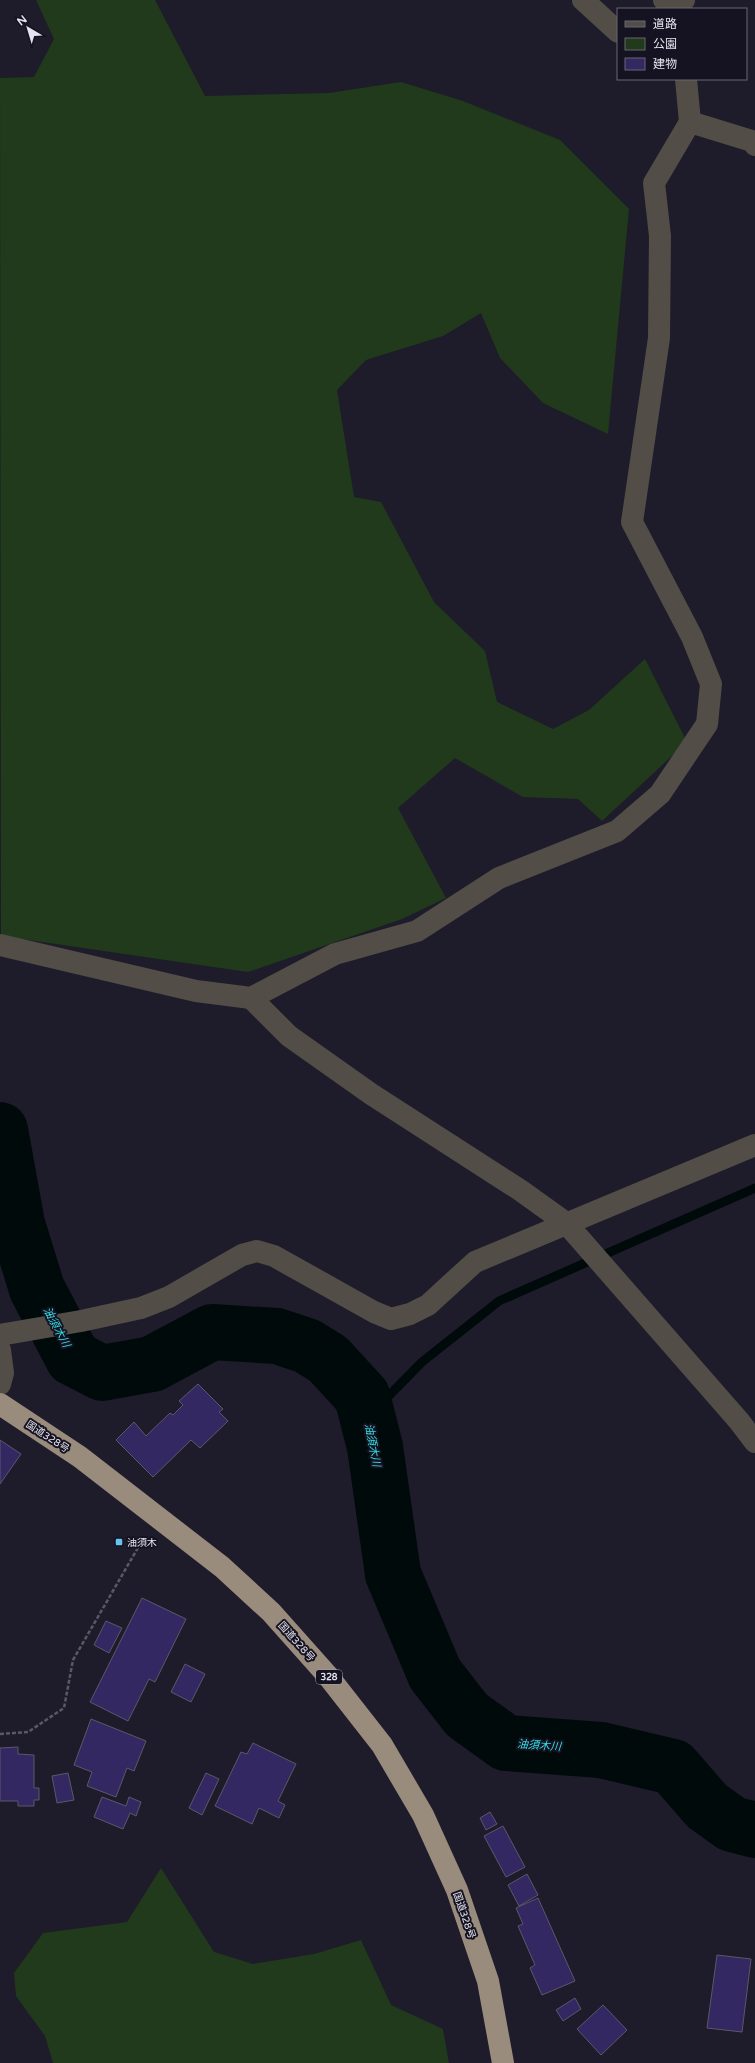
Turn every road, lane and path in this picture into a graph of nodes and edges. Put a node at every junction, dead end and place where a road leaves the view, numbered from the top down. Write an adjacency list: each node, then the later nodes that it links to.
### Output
1 (583, 0): 2 (street)
2 (617, 31)
3 (672, 80): 4 (street)
4 (686, 87): 5 (street)
5 (690, 122): 6 (street); 8 (street)
6 (755, 145)
7 (0, 945): 8 (street)
8 (251, 998): 10 (street)
9 (755, 1145): 10 (street)
10 (566, 1223): 11 (street); 15 (street)
11 (9, 1334)
12 (0, 1350): 13 (street)
13 (0, 1384)
14 (0, 1404): 16 (highway, 国道328号 / 328)
15 (755, 1442)
16 (157, 1515): 17 (path); 18 (highway, 国道328号 / 328)
17 (0, 1734)
18 (503, 2063)

